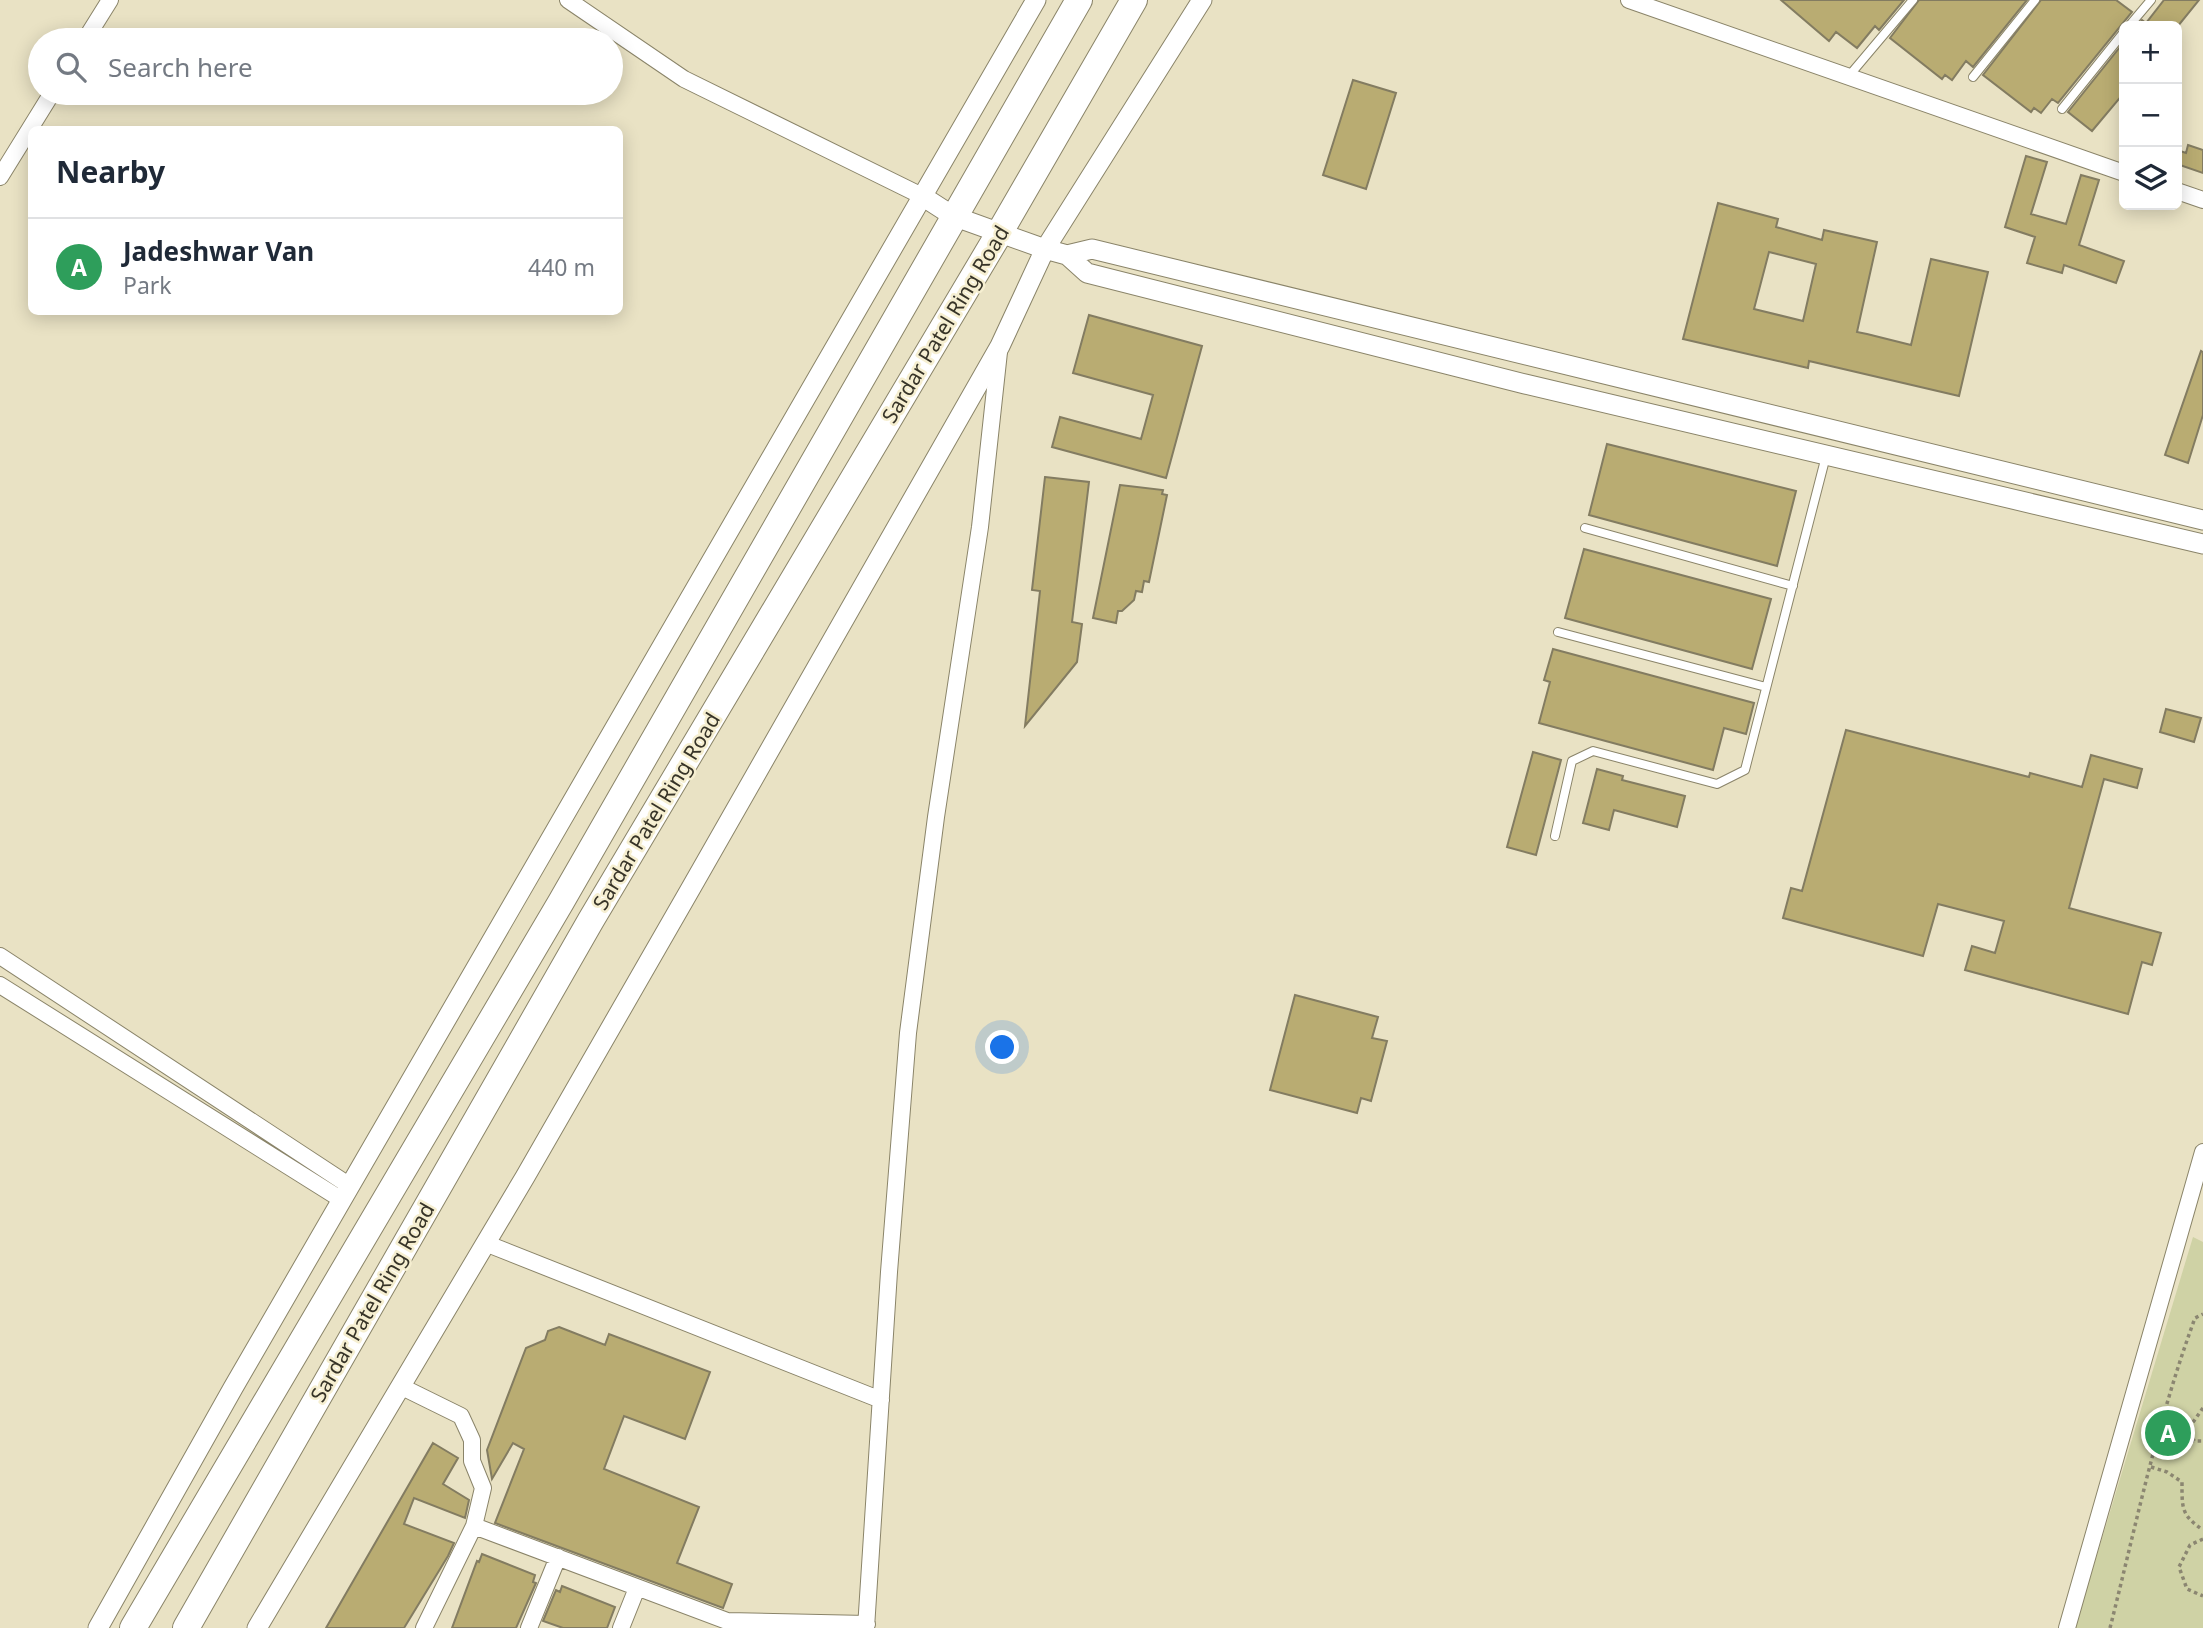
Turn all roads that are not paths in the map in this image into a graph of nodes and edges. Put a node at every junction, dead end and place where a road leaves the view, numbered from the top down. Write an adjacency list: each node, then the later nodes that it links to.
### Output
1 (110, 0): 13 (street)
2 (568, 0): 14 (street)
3 (1037, 0): 26 (street)
4 (1079, 0): 28 (highway, Sardar Patel Ring Road)
5 (1135, 0): 29 (highway, Sardar Patel Ring Road)
6 (1202, 0): 30 (street)
7 (1629, 0): 11 (street)
8 (1913, 0): 17 (lane)
9 (2035, 0): 18 (lane)
10 (2151, 0): 12 (lane)
11 (1656, 4): 17 (street)
12 (2133, 21)
13 (92, 28)
14 (609, 28)
15 (623, 37): 26 (street)
16 (2119, 38): 20 (lane)
17 (1848, 77): 23 (street)
18 (1973, 77)
19 (45, 105): 21 (street)
20 (2062, 109)
21 (32, 126)
22 (28, 132): 24 (street)
23 (2119, 171)
24 (0, 177)
25 (2182, 193): 27 (street)
26 (922, 196): 28 (street); 48 (street)
27 (2203, 200)
28 (953, 216): 29 (street); 42 (highway, Sardar Patel Ring Road)
29 (1000, 232): 30 (street); 43 (highway, Sardar Patel Ring Road)
30 (1045, 249): 31 (street); 32 (street)
31 (1067, 255): 33 (street); 34 (street)
32 (1000, 346): 49 (street); 51 (street)
33 (1791, 419): 34 (street); 36 (street)
34 (1785, 446): 35 (street)
35 (1826, 456): 38 (street); 39 (lane)
36 (2203, 520)
37 (1585, 528): 39 (lane)
38 (2203, 544)
39 (1793, 586): 41 (lane)
40 (1558, 632): 41 (lane)
41 (1766, 687): 44 (lane)
42 (610, 815): 43 (highway); 58 (highway, Sardar Patel Ring Road)
43 (642, 833): 59 (highway, Sardar Patel Ring Road)
44 (1555, 836)
45 (0, 956): 48 (street)
46 (0, 985): 48 (street)
47 (2203, 1152): 64 (street)
48 (346, 1193): 57 (street)
49 (485, 1244): 50 (street); 51 (street)
50 (400, 1386): 52 (street); 60 (street)
51 (881, 1400): 56 (street)
52 (474, 1526): 53 (street); 61 (street)
53 (558, 1557): 54 (street); 62 (street)
54 (637, 1588): 55 (street); 63 (street)
55 (727, 1624): 56 (street)
56 (866, 1626)
57 (97, 1628)
58 (133, 1628)
59 (186, 1628)
60 (257, 1628)
61 (424, 1628)
62 (530, 1628)
63 (621, 1628)
64 (2067, 1628)

